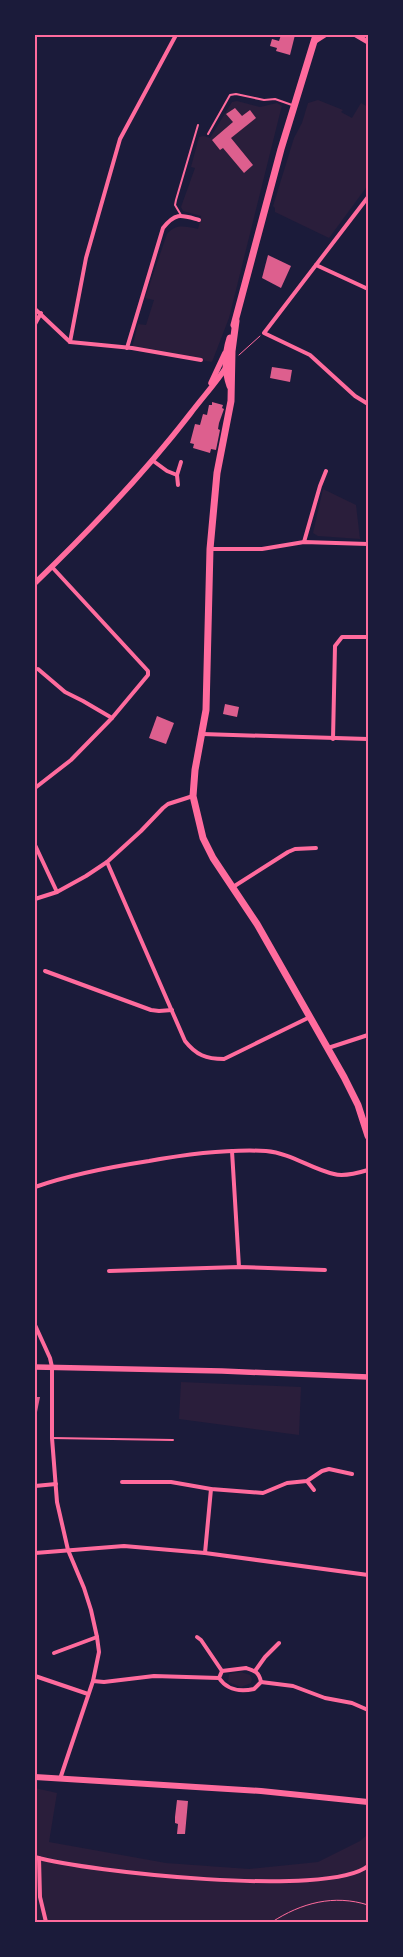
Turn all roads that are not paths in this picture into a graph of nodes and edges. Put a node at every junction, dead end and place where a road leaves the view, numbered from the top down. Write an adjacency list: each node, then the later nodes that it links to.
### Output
1 (176, 35): 17 (street)
2 (325, 35): 4 (street)
3 (356, 35): 5 (street)
4 (315, 39): 6 (highway)
5 (368, 42)
6 (294, 105): 8 (lane); 19 (highway)
7 (198, 125): 10 (lane)
8 (208, 134)
9 (368, 196): 12 (street)
10 (181, 215): 11 (street); 18 (street)
11 (200, 220)
12 (316, 265): 13 (street); 24 (street)
13 (368, 289)
14 (35, 309): 15 (street)
15 (41, 313): 16 (street); 17 (street)
16 (35, 324)
17 (70, 342): 18 (street)
18 (127, 348): 20 (street)
19 (229, 352): 21 (highway); 22 (main road); 23 (highway)
20 (201, 360)
21 (226, 367): 22 (main road); 23 (highway)
22 (208, 390): 25 (main road)
23 (231, 391): 32 (highway)
24 (368, 404)
25 (152, 460): 28 (street); 33 (main road)
26 (181, 462): 28 (street)
27 (326, 471): 30 (street)
28 (177, 474): 29 (street)
29 (178, 485)
30 (304, 542): 31 (street); 32 (street)
31 (368, 544)
32 (210, 549): 38 (highway)
33 (52, 567): 34 (main road); 37 (street)
34 (35, 583)
35 (368, 637): 39 (street)
36 (38, 669): 37 (street)
37 (112, 718): 41 (street)
38 (202, 734): 39 (street); 42 (highway)
39 (333, 739): 40 (street)
40 (368, 739)
41 (35, 788)
42 (193, 796): 45 (street); 46 (highway)
43 (35, 846): 47 (street)
44 (316, 848): 46 (street)
45 (107, 862): 47 (street); 50 (street)
46 (234, 887): 51 (highway)
47 (57, 892): 48 (street)
48 (35, 899)
49 (45, 971): 50 (street)
50 (172, 1010): 51 (street)
51 (310, 1017): 53 (highway)
52 (368, 1035): 53 (street)
53 (328, 1048): 54 (highway)
54 (368, 1136)
55 (232, 1151): 56 (street); 57 (street); 58 (street)
56 (368, 1170)
57 (35, 1188)
58 (239, 1267): 59 (street); 60 (street)
59 (325, 1270)
60 (108, 1271)
61 (35, 1324): 63 (street)
62 (35, 1367): 63 (main road)
63 (52, 1367): 64 (main road); 65 (street)
64 (368, 1378)
65 (52, 1438): 66 (lane); 70 (street)
66 (174, 1440)
67 (352, 1474): 68 (street)
68 (307, 1481): 72 (street); 73 (street)
69 (122, 1482): 72 (street)
70 (56, 1484): 71 (street); 74 (street)
71 (35, 1486)
72 (211, 1489): 76 (street)
73 (314, 1490)
74 (68, 1550): 75 (street); 76 (street); 78 (street)
75 (35, 1553)
76 (205, 1553): 77 (street)
77 (368, 1574)
78 (97, 1637): 81 (street); 86 (street)
79 (197, 1637): 82 (street)
80 (279, 1644): 83 (street)
81 (54, 1653)
82 (222, 1671): 83 (street); 85 (street)
83 (255, 1671): 87 (street)
84 (35, 1676): 88 (street)
85 (219, 1678): 86 (street); 87 (street)
86 (93, 1681): 88 (street)
87 (261, 1682): 89 (street)
88 (88, 1694): 91 (street)
89 (368, 1710)
90 (35, 1777): 91 (main road)
91 (60, 1779): 92 (main road)
92 (368, 1802)
93 (37, 1858): 94 (street); 95 (street)
94 (368, 1866)
95 (46, 1922)

